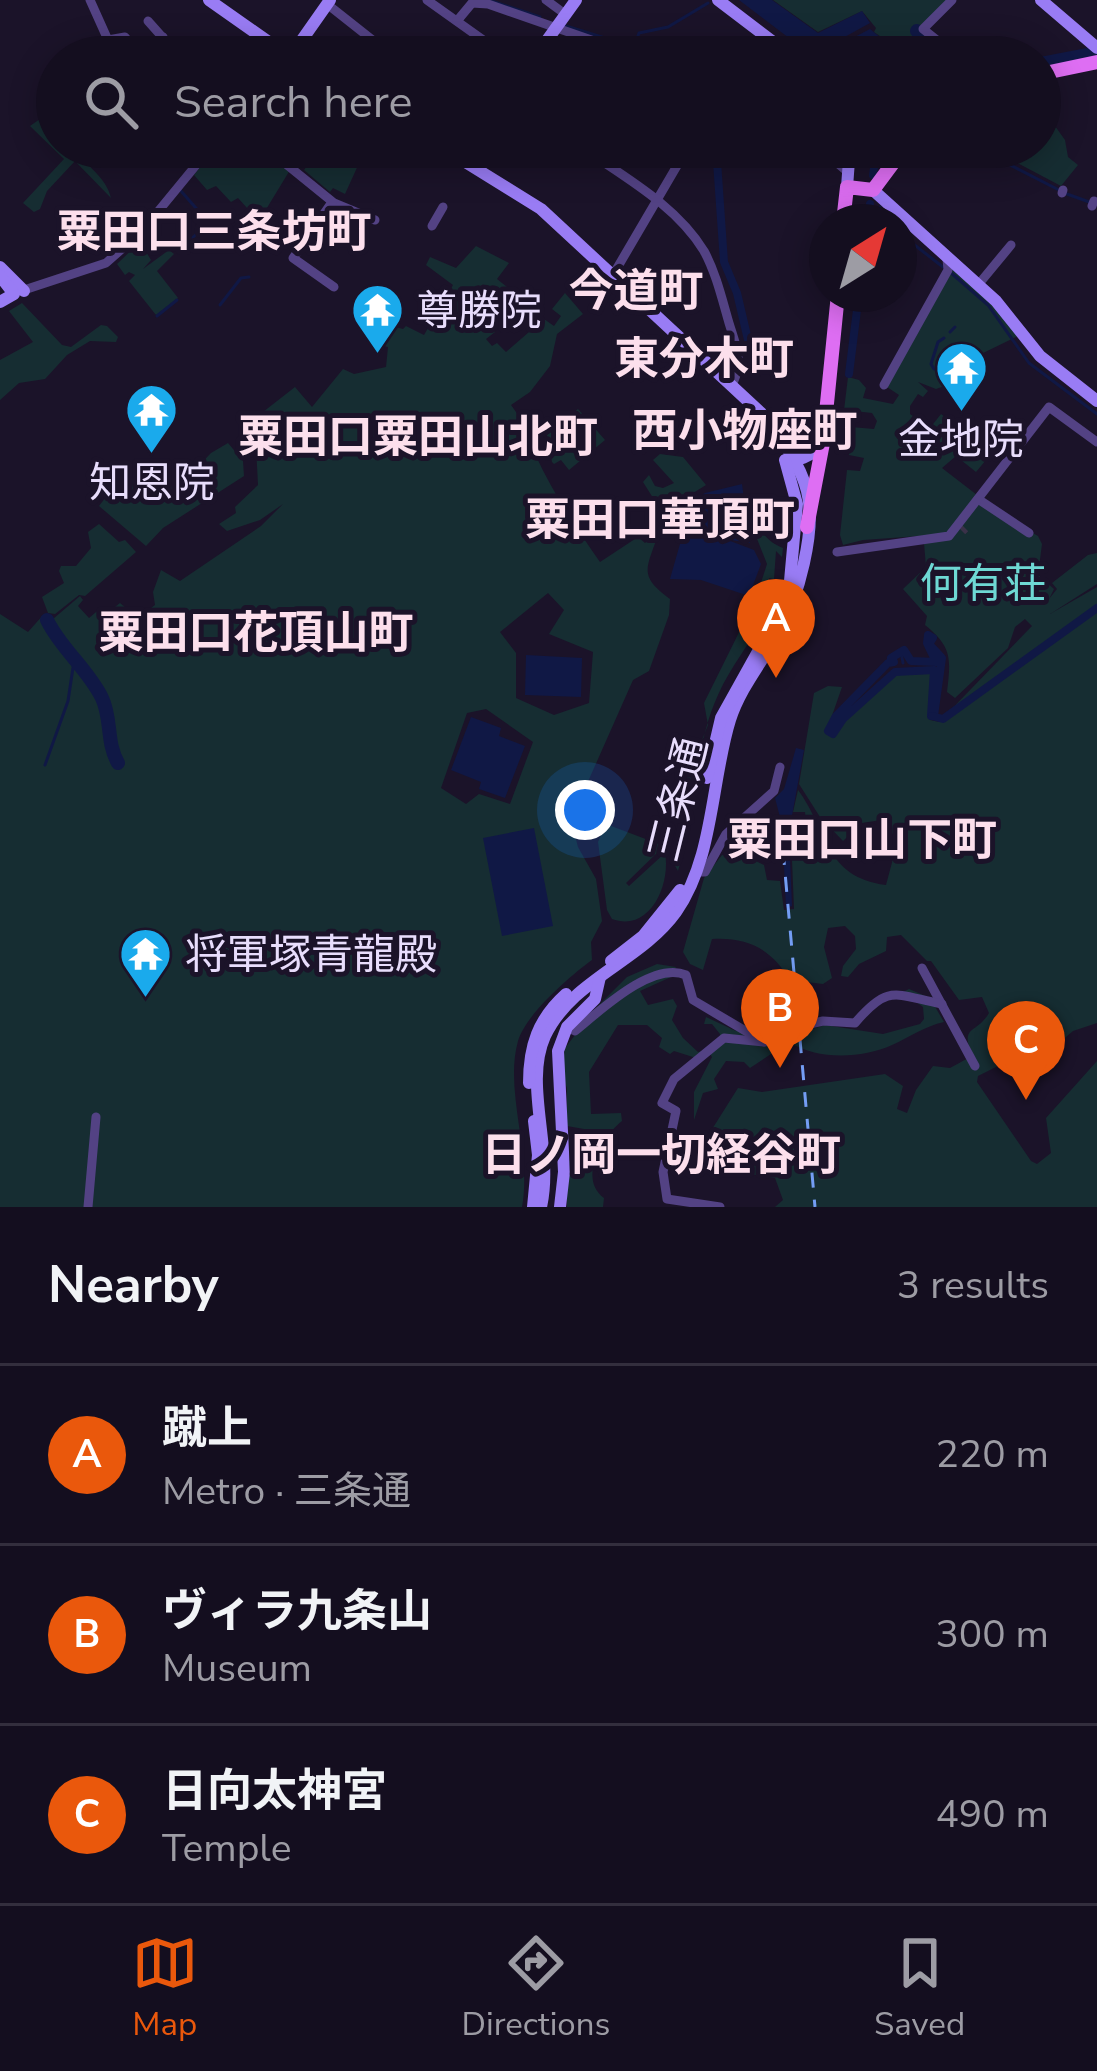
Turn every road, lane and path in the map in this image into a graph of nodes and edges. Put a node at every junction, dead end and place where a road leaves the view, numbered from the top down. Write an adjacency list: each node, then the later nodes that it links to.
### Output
1 (90, 0): 15 (street)
2 (208, 0): 17 (main road)
3 (427, 0): 13 (street)
4 (546, 0): 11 (street)
5 (576, 0): 11 (main road)
6 (718, 0): 23 (main road)
7 (952, 0): 24 (street)
8 (1041, 0): 25 (main road)
9 (329, 2): 18 (main road); 19 (street)
10 (502, 3): 13 (street); 14 (street)
11 (565, 14): 14 (main road)
12 (148, 21): 16 (street)
13 (457, 21): 20 (street)
14 (555, 28): 21 (main road); 22 (street)
15 (106, 36)
16 (161, 36)
17 (260, 36)
18 (305, 36)
19 (369, 36)
20 (478, 36)
21 (549, 36)
22 (580, 36)
23 (765, 36)
24 (932, 36)
25 (1097, 48)
26 (1097, 62): 27 (main road)
27 (1061, 70)
28 (194, 168): 49 (street)
29 (291, 168): 38 (street)
30 (476, 168): 46 (main road, 三条通)
31 (611, 168): 37 (street)
32 (676, 168): 37 (street)
33 (840, 168): 36 (street)
34 (854, 168): 36 (main road)
35 (878, 168): 36 (main road)
36 (857, 185): 39 (main road); 44 (main road)
37 (658, 201): 46 (street); 53 (street)
38 (332, 202): 41 (street); 48 (street)
39 (850, 204)
40 (443, 207): 42 (street)
41 (375, 220)
42 (432, 226)
43 (1011, 245): 47 (street)
44 (947, 259): 47 (main road); 52 (street)
45 (0, 272): 49 (main road)
46 (614, 275): 53 (main road, 三条通)
47 (978, 285): 54 (main road)
48 (334, 287)
49 (19, 292): 50 (main road)
50 (0, 302)
51 (836, 312): 56 (main road)
52 (884, 385)
53 (731, 386): 56 (main road); 57 (main road, 三条通); 62 (main road, 三条通)
54 (1097, 400)
55 (1097, 442): 58 (street)
56 (820, 443): 57 (main road); 59 (main road)
57 (808, 496): 59 (main road, 三条通); 62 (main road)
58 (978, 500): 60 (street); 61 (street)
59 (807, 527): 64 (main road, 三条通)
60 (1029, 533)
61 (837, 552)
62 (788, 592): 66 (main road, 三条通)
63 (779, 767): 64 (street)
64 (696, 872): 66 (main road, 三条通)
65 (922, 968): 67 (street)
66 (602, 972): 68 (main road); 73 (main road, 三条通)
67 (942, 1004): 69 (street); 70 (street)
68 (567, 1027): 69 (street); 74 (main road)
69 (764, 1042): 75 (street)
70 (975, 1066)
71 (96, 1117): 72 (street)
72 (88, 1207)
73 (537, 1207)
74 (560, 1207)
75 (720, 1207)

